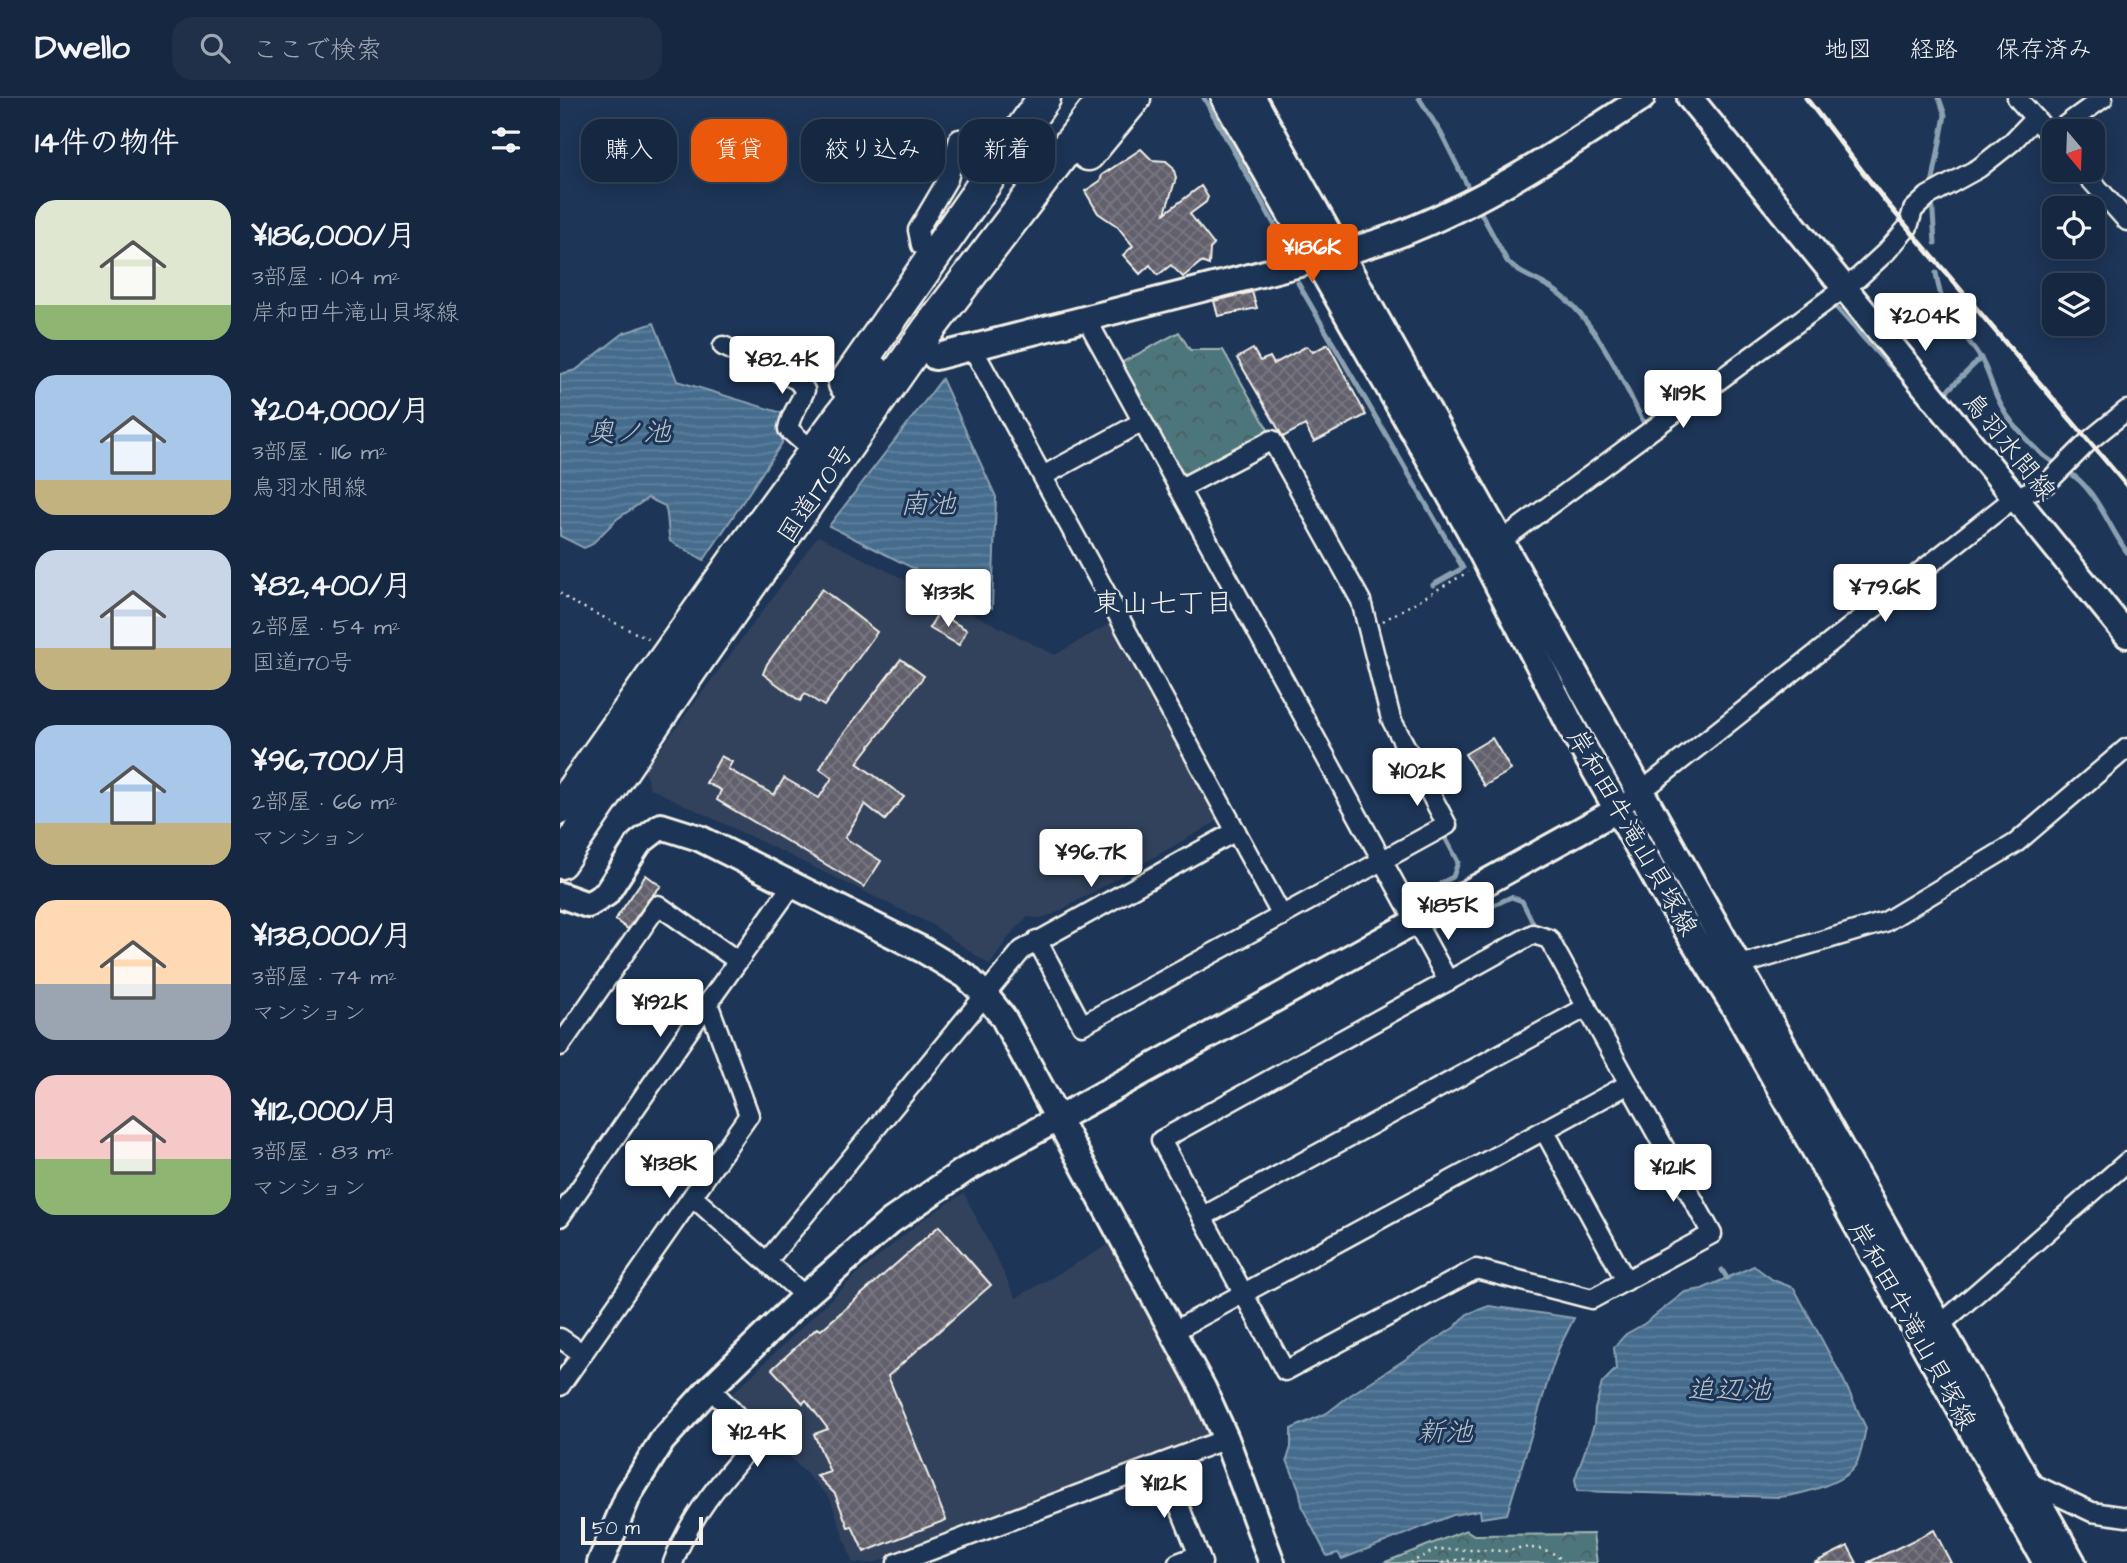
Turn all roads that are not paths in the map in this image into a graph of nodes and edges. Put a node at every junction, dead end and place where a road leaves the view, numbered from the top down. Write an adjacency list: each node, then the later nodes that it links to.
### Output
1 (1044, 98): 21 (highway)
2 (1078, 98): 15 (highway, 国道170号)
3 (1105, 98): 16 (highway, 国道170号)
4 (1133, 98): 27 (highway)
5 (1225, 98): 22 (main road, 岸和田牛滝山貝塚線)
6 (1252, 98): 22 (main road, 岸和田牛滝山貝塚線)
7 (1642, 98): 22 (street)
8 (1690, 98): 23 (street, 鳥羽水間線)
9 (2017, 98): 11 (street)
10 (2103, 98): 12 (street)
11 (2035, 118): 13 (street); 23 (street)
12 (2075, 119)
13 (2042, 124)
14 (959, 139): 21 (street)
15 (1055, 140)
16 (1055, 146)
17 (1026, 182): 36 (highway, 国道170号)
18 (1028, 182): 31 (highway, 国道170号)
19 (2093, 182): 20 (street)
20 (2127, 221)
21 (934, 256): 30 (highway)
22 (1328, 257): 24 (street); 35 (main road, 岸和田牛滝山貝塚線); 41 (main road, 岸和田牛滝山貝塚線)
23 (1843, 288): 34 (street, 鳥羽水間線); 35 (street)
24 (1086, 318): 26 (street); 29 (street)
25 (723, 346): 30 (street)
26 (972, 347): 27 (street); 32 (street)
27 (934, 356): 31 (highway)
28 (2127, 410): 34 (street)
29 (1142, 422): 32 (street); 33 (street)
30 (804, 443): 36 (highway)
31 (841, 454): 44 (highway, 国道170号)
32 (1043, 476): 42 (street)
33 (1179, 489): 43 (street); 43 (street)
34 (2014, 498): 37 (street, 鳥羽水間線); 39 (street)
35 (1501, 541): 39 (main road, 岸和田牛滝山貝塚線)
36 (736, 559): 40 (highway, 国道170号)
37 (2127, 635)
38 (2127, 748): 51 (street)
39 (1640, 792): 41 (street); 51 (main road, 岸和田牛滝山貝塚線)
40 (560, 808)
41 (1619, 809): 48 (street); 84 (main road, 岸和田牛滝山貝塚線)
42 (1236, 831): 47 (street); 49 (street)
43 (1382, 861): 47 (street); 48 (street)
44 (560, 862)
45 (793, 884): 46 (street); 50 (street); 53 (street)
46 (560, 895)
47 (1282, 916): 49 (street)
48 (1415, 922): 52 (street); 58 (street)
49 (1037, 940): 53 (street)
50 (738, 961): 54 (street); 56 (street)
51 (1737, 966): 68 (main road, 岸和田牛滝山貝塚線)
52 (1448, 981): 55 (street); 63 (street)
53 (986, 996): 58 (street); 64 (street)
54 (708, 1003): 61 (street); 62 (street)
55 (1587, 1007): 57 (street); 63 (street)
56 (560, 1046)
57 (1629, 1084): 59 (street); 65 (street)
58 (1058, 1118): 67 (street); 69 (street)
59 (1544, 1130): 65 (street); 66 (street)
60 (2127, 1162): 68 (street)
61 (694, 1198): 64 (street); 71 (street)
62 (560, 1217)
63 (1202, 1217): 66 (street)
64 (767, 1261): 67 (street)
65 (1626, 1281): 66 (street)
66 (1244, 1294): 69 (street)
67 (805, 1296): 73 (street)
68 (1940, 1325): 76 (main road, 岸和田牛滝山貝塚線)
69 (1174, 1331): 74 (street)
70 (560, 1338): 71 (street)
71 (583, 1354): 72 (street)
72 (560, 1386)
73 (710, 1388): 79 (street); 80 (street)
74 (1226, 1439): 75 (street); 83 (street)
75 (1163, 1462): 78 (street); 81 (street)
76 (2027, 1481): 77 (street); 85 (main road, 岸和田牛滝山貝塚線)
77 (2127, 1517)
78 (1200, 1559): 82 (street)
79 (600, 1563)
80 (675, 1563)
81 (897, 1563)
82 (1178, 1563)
83 (1272, 1563)
84 (2047, 1563)
85 (2072, 1563)

